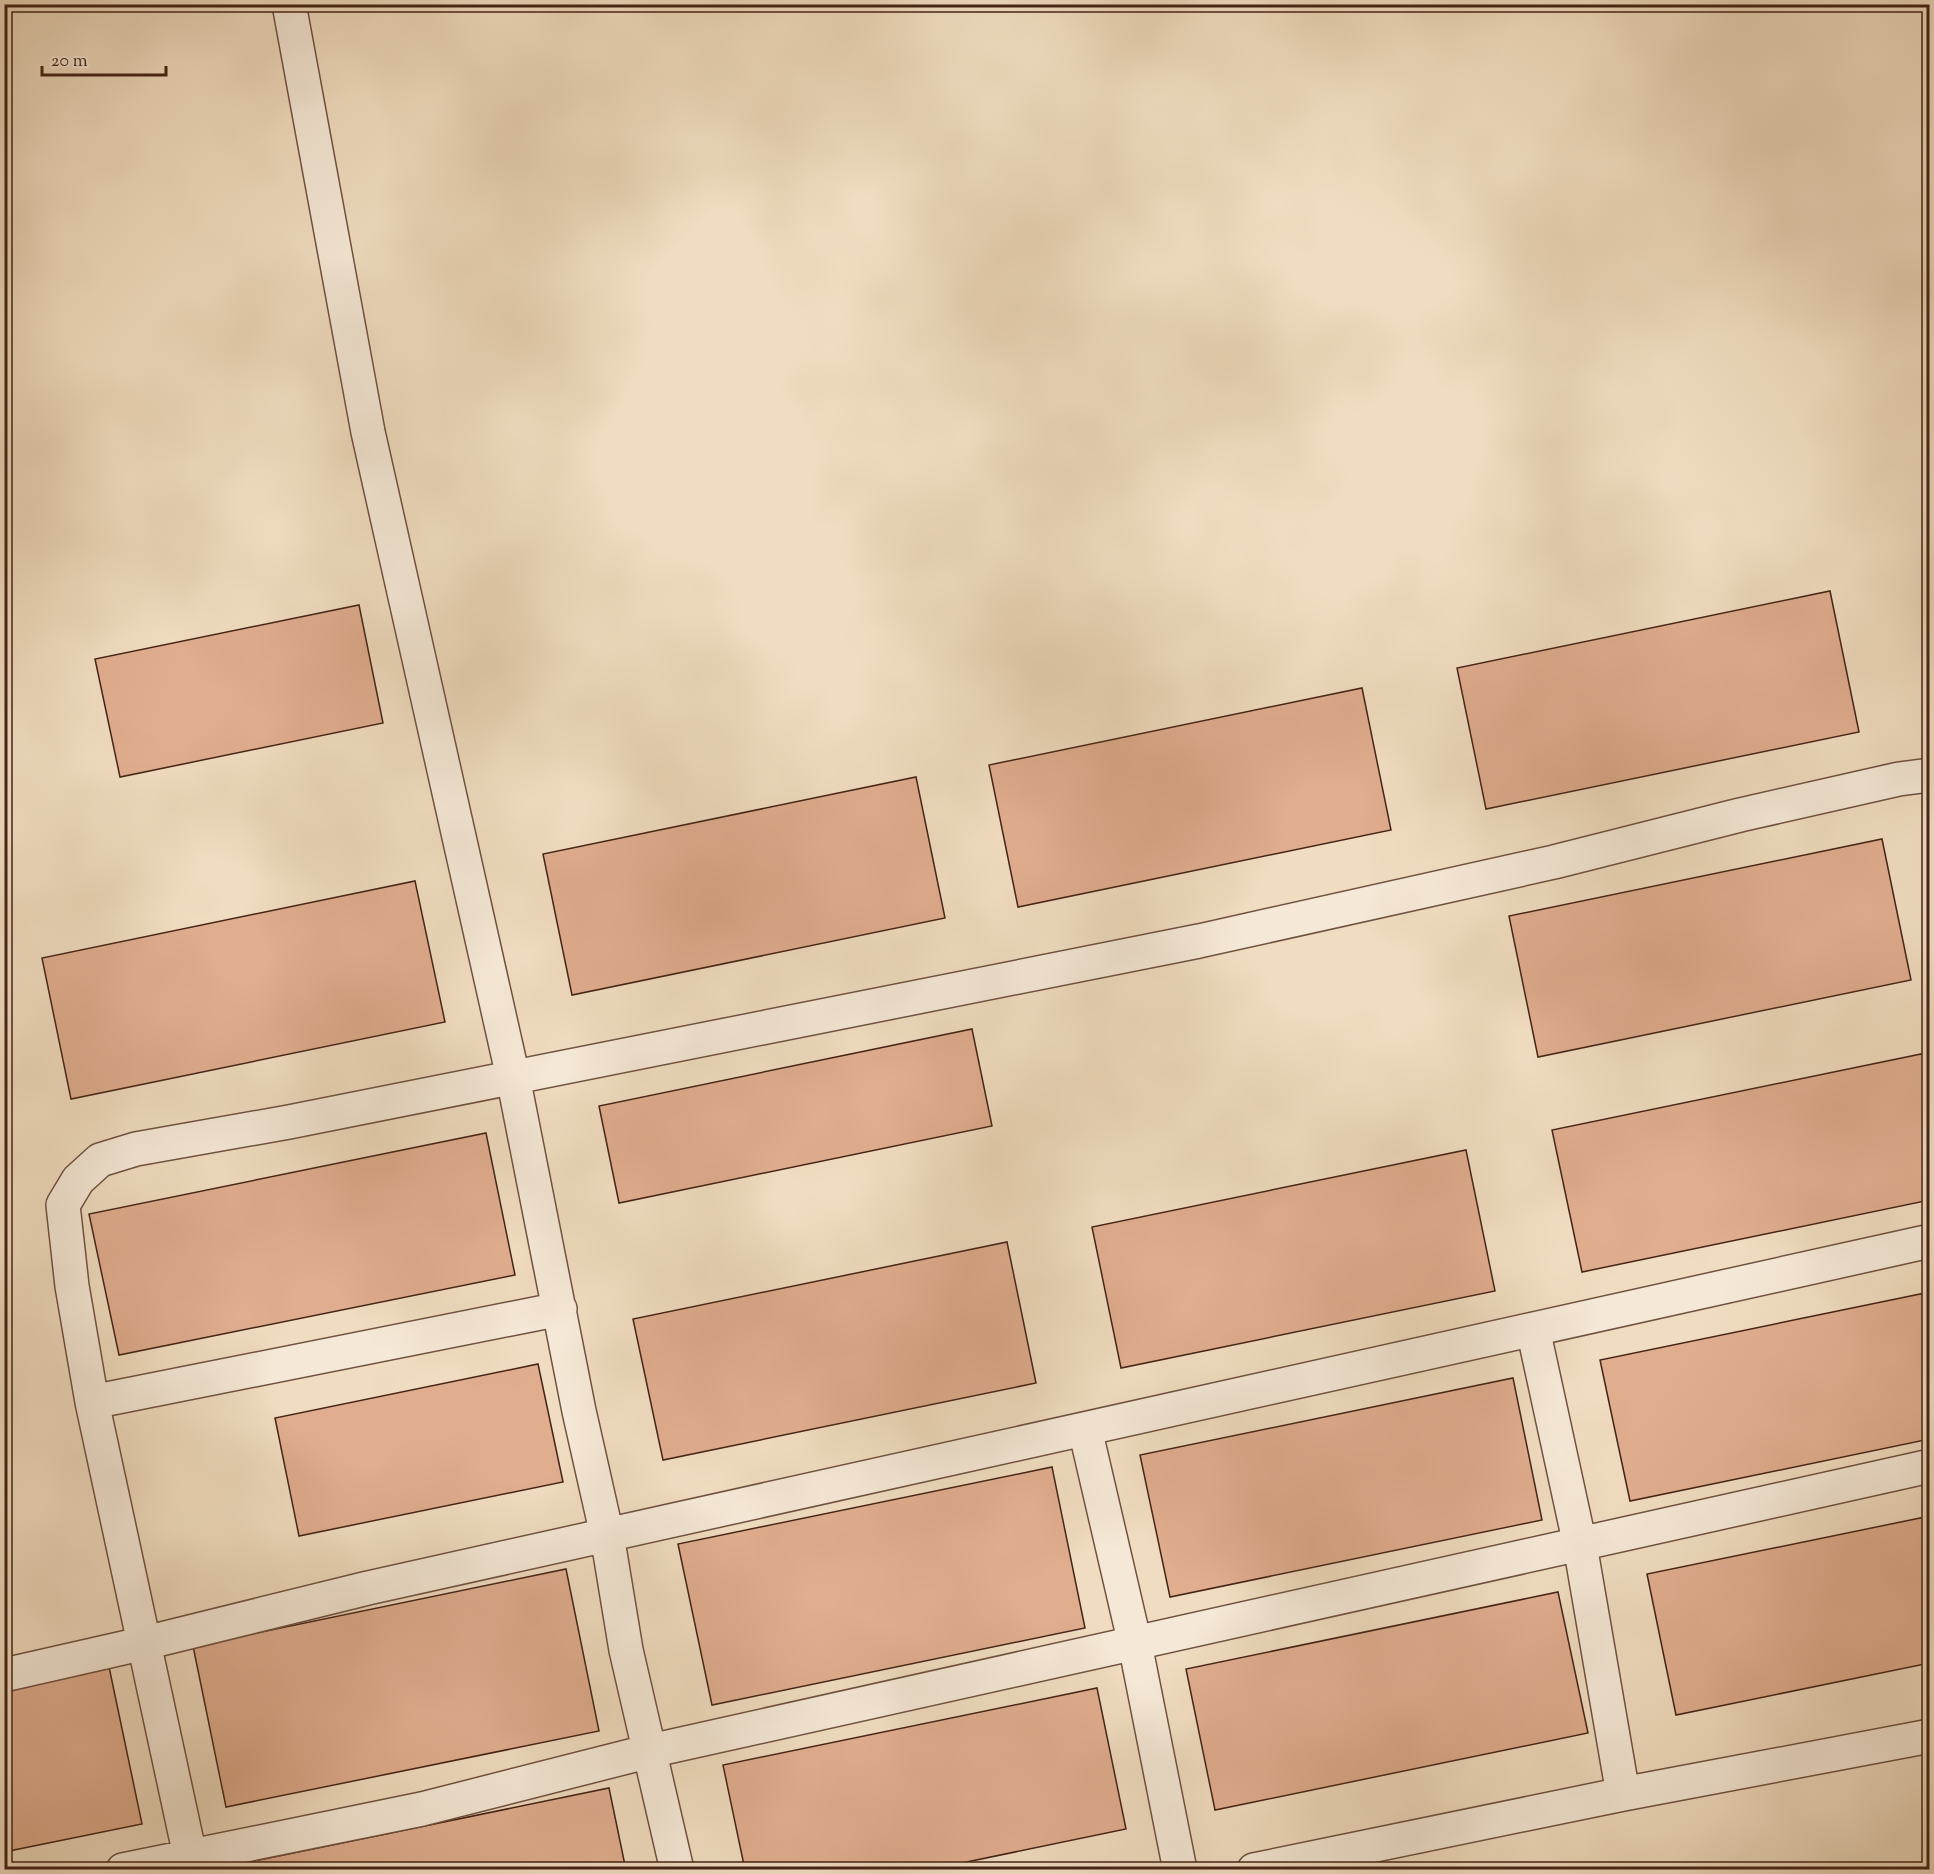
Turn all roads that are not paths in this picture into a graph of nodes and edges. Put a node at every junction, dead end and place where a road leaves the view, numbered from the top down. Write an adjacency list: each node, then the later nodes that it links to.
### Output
1 (289, 4): 3 (street)
2 (1929, 775): 3 (street)
3 (513, 1077): 5 (street); 7 (street)
4 (1929, 1241): 6 (street)
5 (560, 1309): 7 (street); 10 (street)
6 (1533, 1329): 8 (street); 11 (street)
7 (92, 1402): 12 (street)
8 (1085, 1429): 10 (street); 13 (street)
9 (1929, 1466): 11 (street)
10 (606, 1535): 12 (street); 16 (street)
11 (1580, 1545): 13 (street); 17 (street)
12 (145, 1643): 14 (street); 18 (street)
13 (1135, 1644): 16 (street); 21 (street)
14 (4, 1675)
15 (1929, 1736): 17 (street)
16 (650, 1751): 18 (street); 20 (street)
17 (1623, 1794): 22 (street)
18 (190, 1856): 19 (street)
19 (123, 1869)
20 (677, 1869)
21 (1180, 1869)
22 (1254, 1869)

